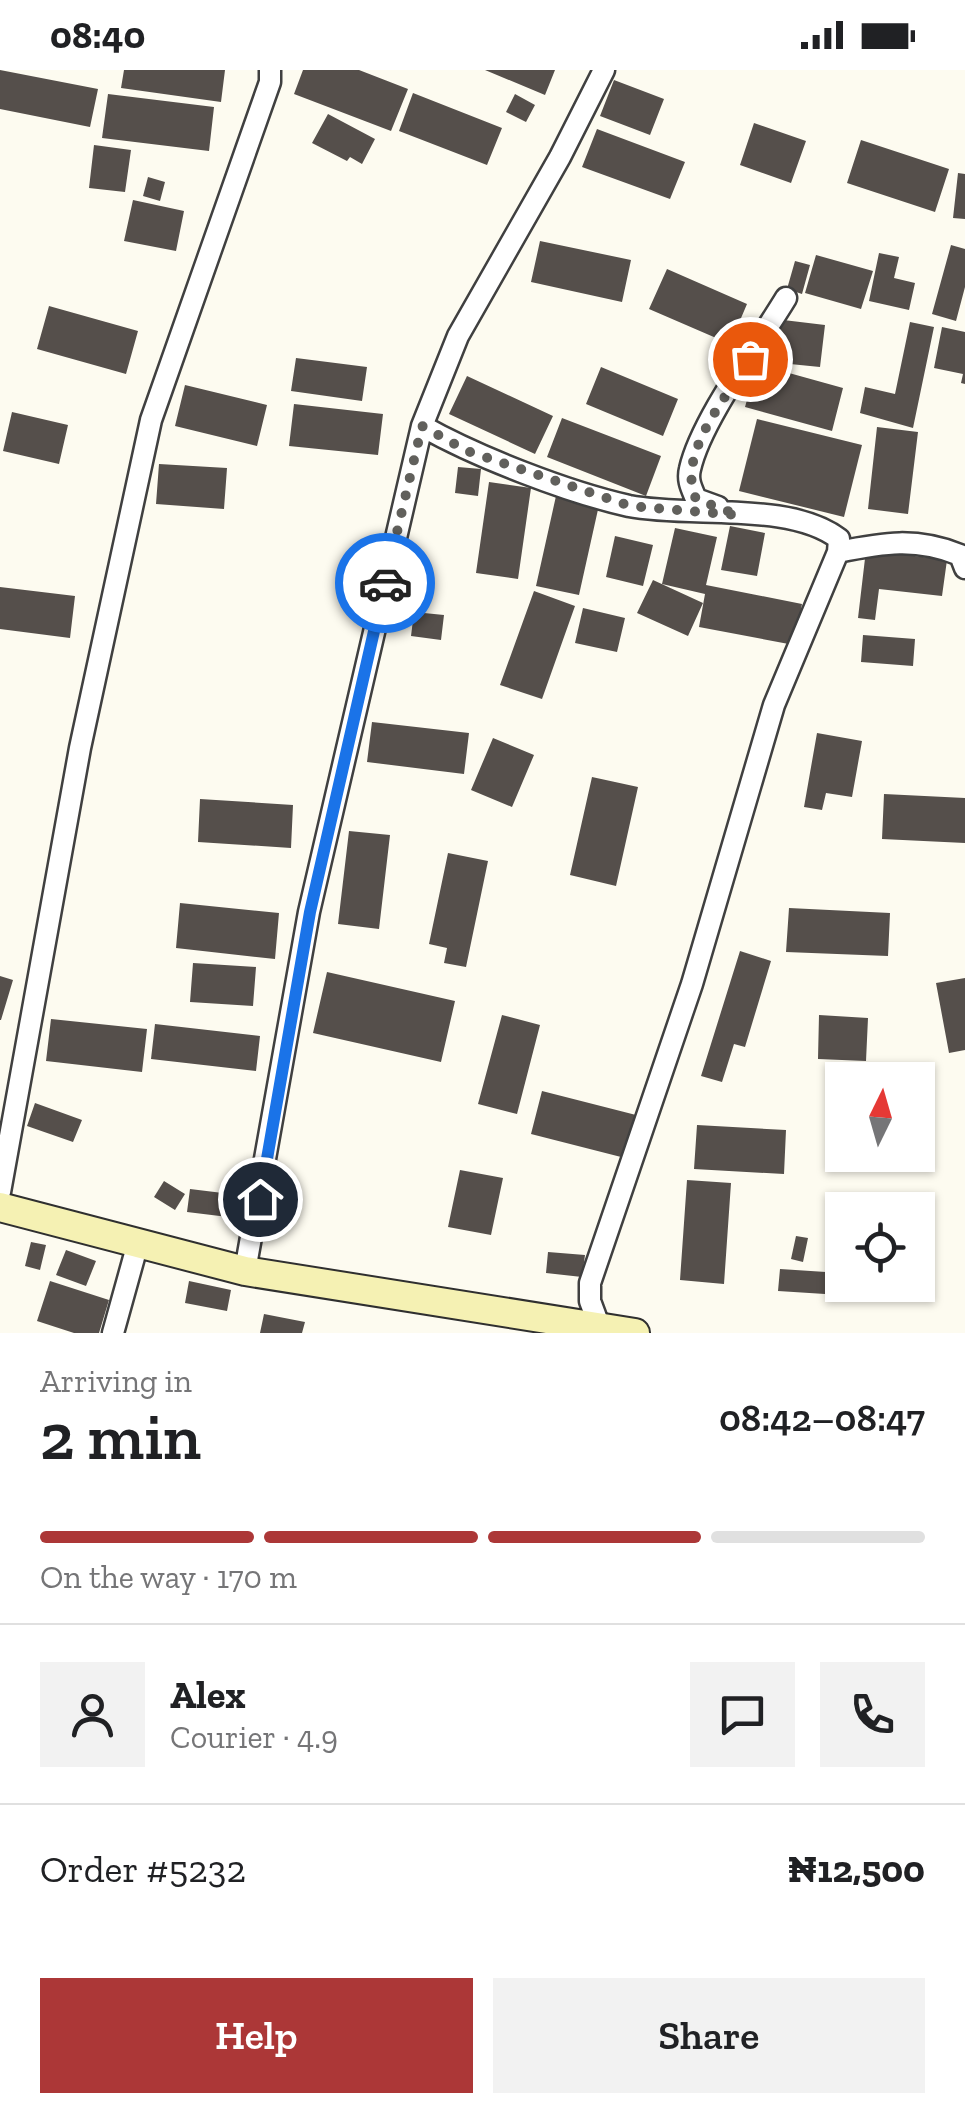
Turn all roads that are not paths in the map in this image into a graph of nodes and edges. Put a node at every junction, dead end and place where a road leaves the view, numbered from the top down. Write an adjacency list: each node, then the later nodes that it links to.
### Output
1 (270, 70): 8 (street)
2 (604, 70): 4 (street)
3 (786, 298): 5 (street)
4 (422, 426): 5 (street); 11 (street)
5 (738, 515): 6 (street)
6 (838, 552): 7 (street); 12 (street)
7 (965, 568)
8 (0, 1192)
9 (0, 1208): 10 (street)
10 (138, 1244): 11 (street); 13 (street)
11 (245, 1272): 12 (street)
12 (616, 1331): 14 (street)
13 (113, 1333)
14 (635, 1333)

